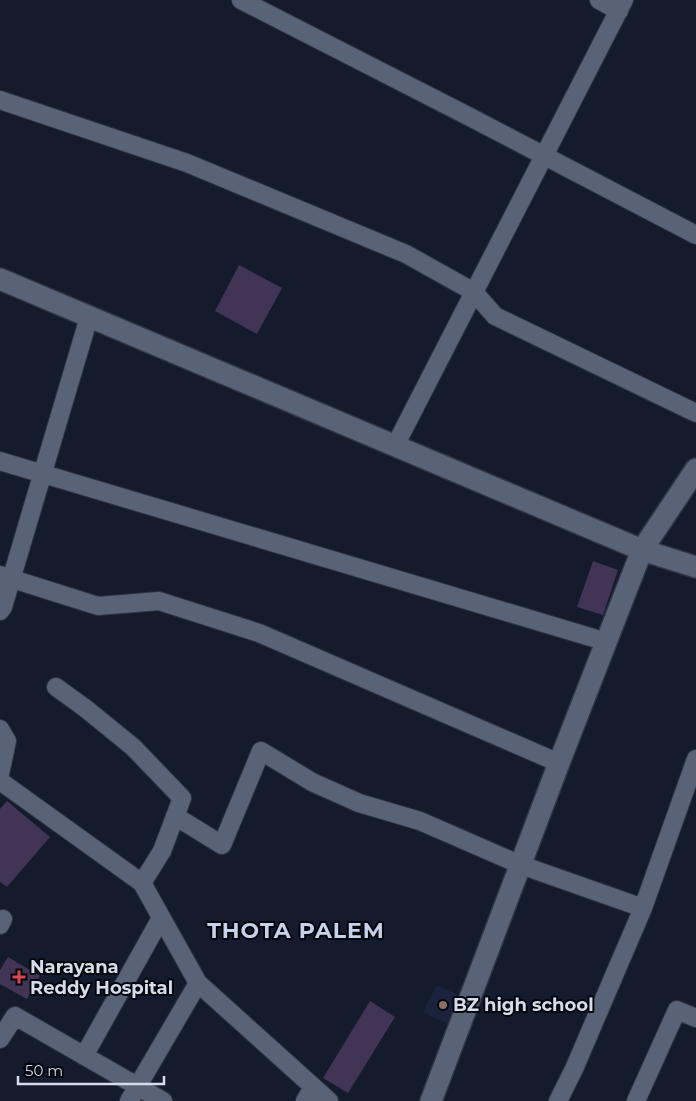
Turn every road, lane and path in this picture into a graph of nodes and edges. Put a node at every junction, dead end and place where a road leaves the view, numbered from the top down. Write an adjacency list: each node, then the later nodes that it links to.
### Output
1 (241, 0): 5 (street)
2 (599, 0): 3 (street)
3 (622, 5): 5 (street)
4 (0, 100): 8 (street)
5 (544, 156): 6 (street); 8 (street)
6 (696, 235)
7 (0, 280): 9 (street)
8 (474, 292): 10 (street); 11 (street)
9 (89, 317): 11 (street); 14 (street)
10 (696, 413)
11 (394, 446): 15 (street)
12 (0, 462): 14 (street)
13 (696, 469): 15 (street)
14 (42, 474): 17 (street); 19 (street)
15 (642, 550): 16 (street); 19 (street)
16 (696, 567)
17 (6, 577): 18 (street); 23 (street)
18 (0, 611)
19 (607, 642): 23 (street)
20 (56, 687): 26 (street)
21 (0, 729): 24 (street)
22 (696, 759): 29 (street)
23 (559, 763): 27 (street)
24 (0, 774)
25 (0, 781): 28 (street)
26 (175, 816): 27 (street); 28 (street)
27 (521, 865): 29 (street); 40 (street)
28 (142, 883): 30 (street)
29 (643, 908): 41 (street)
30 (161, 918): 31 (street); 35 (street)
31 (198, 983): 36 (street); 37 (street)
32 (7, 1013): 34 (street); 35 (street)
33 (696, 1018): 42 (street)
34 (0, 1039)
35 (84, 1056): 36 (street)
36 (133, 1094): 38 (street)
37 (309, 1094): 39 (street)
38 (163, 1101)
39 (329, 1101)
40 (431, 1101)
41 (558, 1101)
42 (636, 1101)

